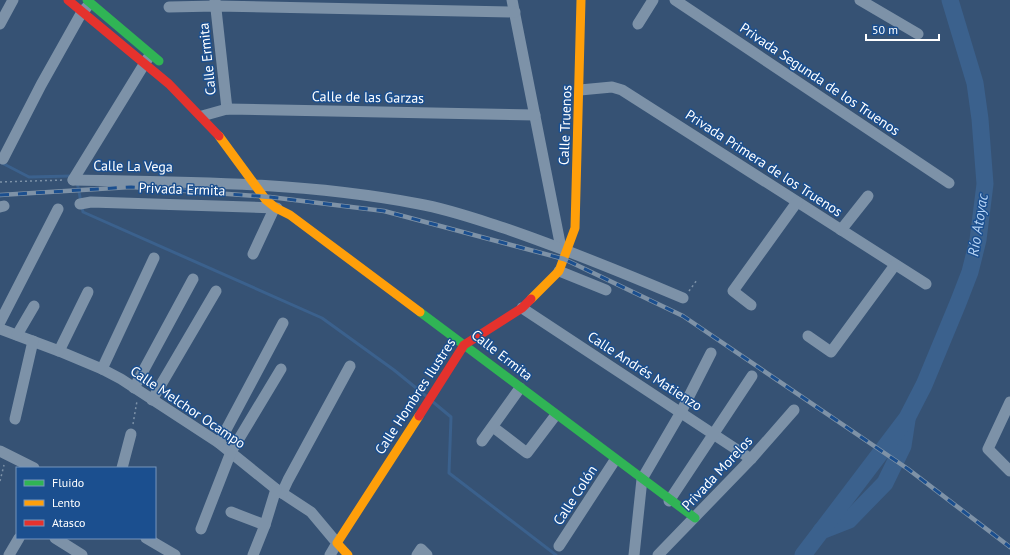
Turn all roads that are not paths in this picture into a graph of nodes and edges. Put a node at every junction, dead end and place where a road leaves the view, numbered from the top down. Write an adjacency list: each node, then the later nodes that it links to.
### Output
1 (13, 0): 13 (street)
2 (68, 0): 11 (street)
3 (512, 0): 12 (street)
4 (581, 0): 18 (street, Calle Truenos)
5 (653, 0): 14 (street)
6 (675, 0): 24 (street, Privada Segunda de los Truenos)
7 (860, 0): 15 (street)
8 (89, 2): 11 (street); 16 (street)
9 (215, 3): 10 (street); 12 (street); 19 (street, Calle Ermita)
10 (169, 7)
11 (82, 12): 16 (street); 23 (street)
12 (515, 12): 22 (street)
13 (0, 24)
14 (638, 24)
15 (918, 34)
16 (148, 58): 17 (street); 21 (street); 25 (street, Calle La Vega)
17 (167, 69)
18 (580, 90): 27 (street, Privada Primera de los Truenos); 32 (street, Calle Truenos)
19 (227, 109): 20 (street, Calle de las Garzas); 22 (street, Calle de las Garzas)
20 (214, 115): 21 (street, Calle de las Garzas); 25 (street)
21 (202, 116): 25 (street)
22 (535, 116): 32 (street)
23 (3, 159)
24 (949, 183)
25 (260, 185): 30 (street); 32 (street, Calle La Vega)
26 (868, 196): 31 (street)
27 (797, 202): 31 (street, Privada Primera de los Truenos); 43 (street)
28 (80, 204): 30 (street, Privada Ermita)
29 (58, 208): 46 (street)
30 (278, 208): 33 (street); 52 (street, Calle Ermita)
31 (841, 230): 35 (street, Privada Primera de los Truenos)
32 (565, 249): 36 (street, Calle Hombres Ilustres); 42 (street, Calle La Vega)
33 (253, 254)
34 (154, 258): 56 (street)
35 (896, 265): 38 (street, Privada Primera de los Truenos); 50 (street)
36 (559, 271): 39 (street); 45 (street, Calle Hombres Ilustres)
37 (193, 279): 60 (street)
38 (926, 284)
39 (606, 290)
40 (216, 291): 61 (street)
41 (88, 292): 53 (street)
42 (683, 298)
43 (751, 305)
44 (34, 306): 49 (street)
45 (522, 308): 52 (street, Calle Hombres Ilustres); 64 (street, Calle Andrés Matienzo)
46 (0, 322)
47 (284, 323): 71 (street)
48 (0, 329): 49 (street, Calle Melchor Ocampo)
49 (17, 335): 51 (street, Calle Melchor Ocampo)
50 (808, 336)
51 (33, 341): 53 (street, Calle Melchor Ocampo); 66 (street)
52 (464, 345): 59 (street, Calle Ermita); 89 (street, Calle Hombres Ilustres)
53 (59, 351): 56 (street, Calle Melchor Ocampo)
54 (711, 353): 64 (street)
55 (350, 366): 80 (street)
56 (102, 369): 60 (street, Calle Melchor Ocampo)
57 (281, 369): 73 (street)
58 (752, 376): 69 (street)
59 (520, 388): 65 (street, Calle Ermita); 67 (street)
60 (136, 389): 61 (street, Calle Melchor Ocampo)
61 (152, 400): 71 (street, Calle Melchor Ocampo)
62 (1010, 402): 78 (street)
63 (794, 410): 74 (street, Privada Morelos)
64 (681, 412): 69 (street, Calle Andrés Matienzo); 79 (street)
65 (555, 416): 67 (street); 75 (street, Calle Ermita)
66 (15, 419)
67 (493, 427): 70 (street)
68 (131, 434): 77 (street)
69 (713, 434): 74 (street, Calle Andrés Matienzo); 81 (street)
70 (482, 441)
71 (219, 443): 73 (street, Calle Melchor Ocampo)
72 (4, 452): 76 (street)
73 (231, 452): 80 (street, Calle Melchor Ocampo); 85 (street)
74 (751, 459): 83 (street, Privada Morelos)
75 (616, 460): 79 (street, Calle Ermita); 90 (street, Calle Colón)
76 (32, 467)
77 (122, 467)
78 (1010, 471)
79 (642, 479): 81 (street, Calle Ermita); 99 (street)
80 (279, 491): 84 (street); 89 (street, Calle Melchor Ocampo)
81 (669, 501): 83 (street, Calle Ermita)
82 (231, 512): 84 (street)
83 (695, 518): 100 (street, Privada Morelos)
84 (265, 525): 94 (street)
85 (201, 529)
86 (18, 539): 91 (street)
87 (57, 539): 92 (street)
88 (148, 539): 93 (street)
89 (338, 543): 95 (street, Calle Hombres Ilustres); 96 (street)
90 (559, 546)
91 (9, 555)
92 (82, 555)
93 (175, 555)
94 (253, 555)
95 (330, 555)
96 (348, 555)
97 (417, 555): 98 (street)
98 (427, 555)
99 (634, 555)
100 (658, 555)

